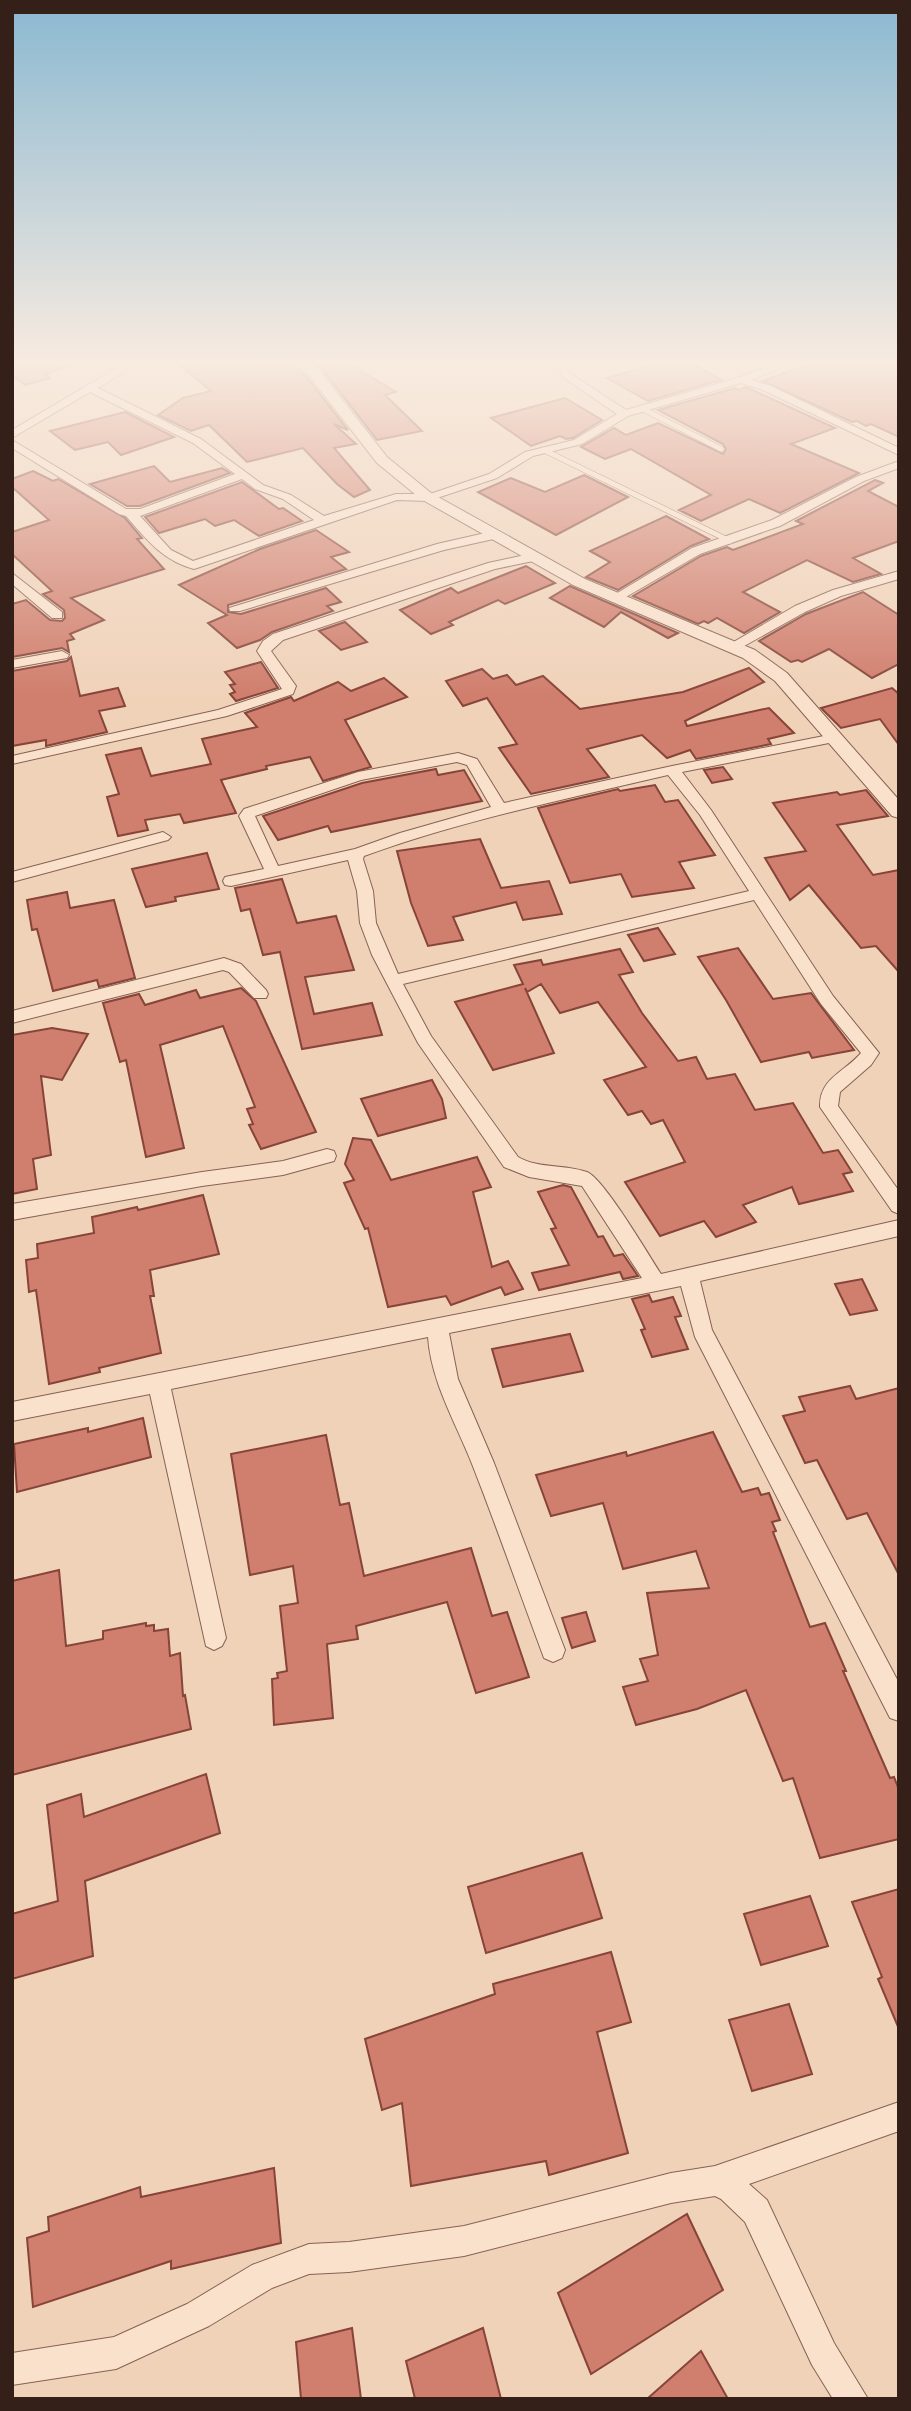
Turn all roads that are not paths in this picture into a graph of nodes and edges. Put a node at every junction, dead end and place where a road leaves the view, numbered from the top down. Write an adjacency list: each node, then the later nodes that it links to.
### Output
1 (58, 472): 9 (street)
2 (238, 472): 7 (street)
3 (396, 472): 8 (street)
4 (501, 472): 8 (street)
5 (588, 472): 12 (lane)
6 (879, 472): 12 (street)
7 (243, 475): 9 (street); 10 (street)
8 (427, 497): 10 (street); 11 (street)
9 (131, 514): 10 (street)
10 (323, 521)
11 (494, 535): 13 (street); 17 (street)
12 (730, 541): 16 (street)
13 (534, 557): 16 (street); 23 (street)
14 (899, 575): 19 (street)
15 (12, 578): 18 (street)
16 (615, 597): 19 (street)
17 (235, 608)
18 (57, 615)
19 (732, 647): 22 (street)
20 (62, 655): 21 (street)
21 (12, 664)
22 (834, 738): 24 (street); 26 (street)
23 (12, 760)
24 (672, 770): 25 (street); 32 (street)
25 (500, 809): 28 (street); 29 (street)
26 (899, 812)
27 (163, 837): 30 (street)
28 (359, 853): 29 (street); 33 (street)
29 (272, 870): 31 (street)
30 (12, 877)
31 (231, 881)
32 (758, 894): 33 (street); 37 (street)
33 (395, 980): 41 (street)
34 (260, 994): 35 (street)
35 (12, 1017)
36 (327, 1156): 38 (street)
37 (899, 1206)
38 (12, 1212)
39 (899, 1228): 40 (street)
40 (689, 1277): 41 (street); 47 (street)
41 (656, 1283): 42 (street)
42 (438, 1326): 43 (street); 46 (street)
43 (159, 1385): 44 (street); 45 (street)
44 (12, 1412)
45 (214, 1638)
46 (553, 1650)
47 (899, 1709)
48 (899, 2116): 49 (street)
49 (715, 2181): 50 (street); 51 (street)
50 (12, 2369)
51 (852, 2399)

